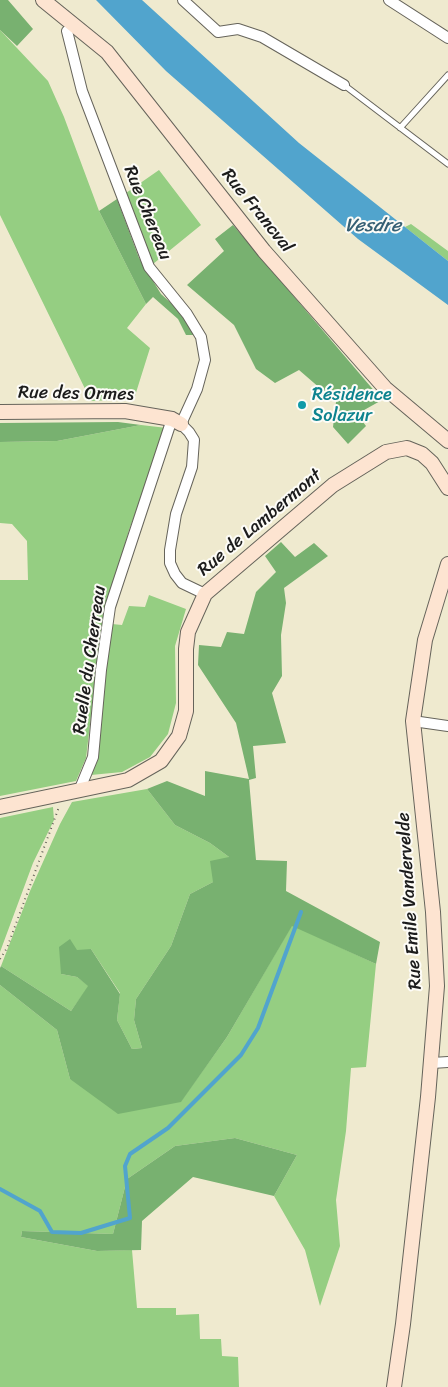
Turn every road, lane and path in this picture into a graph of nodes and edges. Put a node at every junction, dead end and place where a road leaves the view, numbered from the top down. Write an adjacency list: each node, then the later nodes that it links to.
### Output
1 (43, 0): 12 (street, Rue Francval)
2 (183, 0): 7 (street)
3 (389, 0): 5 (street)
4 (67, 31): 11 (street, Rue Chereau)
5 (448, 38)
6 (448, 75): 8 (lane)
7 (344, 85): 8 (lane)
8 (400, 128): 9 (lane)
9 (448, 164)
10 (0, 412): 11 (street, Rue des Ormes)
11 (176, 421): 15 (street, Rue de Lambermont); 18 (street, Ruelle du Cherreau)
12 (448, 441)
13 (448, 488): 15 (street, Rue de Lambermont)
14 (448, 564): 16 (street, Rue Emile Vandervelde)
15 (205, 594): 18 (street)
16 (414, 721): 17 (street); 23 (street, Rue Emile Vandervelde)
17 (448, 726)
18 (79, 791): 19 (street)
19 (62, 795): 20 (street); 21 (path)
20 (0, 807)
21 (0, 959)
22 (448, 1062): 23 (street)
23 (432, 1063): 24 (street, Rue Emile Vandervelde)
24 (394, 1387)

